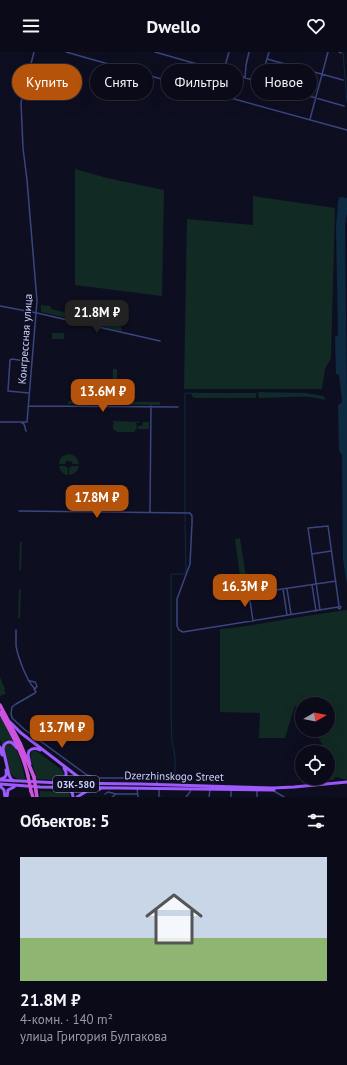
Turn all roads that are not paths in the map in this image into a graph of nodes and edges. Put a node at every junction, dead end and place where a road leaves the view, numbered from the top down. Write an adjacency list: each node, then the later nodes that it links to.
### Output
1 (34, 52): 27 (street, Конгрессная улица)
2 (66, 52): 15 (street)
3 (155, 52): 9 (street)
4 (174, 52): 9 (street)
5 (229, 52): 12 (street)
6 (249, 52): 16 (street)
7 (269, 52): 10 (street)
8 (328, 52): 14 (street)
9 (172, 57): 11 (street)
10 (267, 59): 13 (street); 14 (street)
11 (198, 64)
12 (226, 64)
13 (265, 64)
14 (322, 74): 18 (street); 19 (street)
15 (161, 78)
16 (244, 78): 17 (street)
17 (251, 80)
18 (343, 80)
19 (317, 94)
20 (317, 98): 23 (street)
21 (239, 100): 24 (street)
22 (315, 100): 24 (street)
23 (344, 106)
24 (310, 119): 25 (street)
25 (347, 130)
26 (0, 306): 27 (street)
27 (37, 313): 28 (street); 29 (street, Конгрессная улица)
28 (160, 341)
29 (32, 362): 30 (street, Конгрессная улица); 30 (street)
30 (29, 393): 31 (street, Конгрессная улица)
31 (28, 406): 32 (street); 34 (street, Конгрессная улица)
32 (151, 406): 33 (street); 39 (street)
33 (178, 407)
34 (27, 415): 36 (street); 36 (street, Конгрессная улица)
35 (0, 422): 36 (street)
36 (21, 422): 37 (street)
37 (26, 431)
38 (20, 511): 39 (street)
39 (150, 513): 51 (street)
40 (332, 551): 41 (street); 41 (street); 42 (street)
41 (312, 554): 43 (street)
42 (336, 581): 43 (street); 47 (street)
43 (316, 584): 44 (street); 47 (street)
44 (312, 585): 46 (street); 48 (street)
45 (283, 589): 46 (street); 50 (street); 51 (street)
46 (287, 589): 49 (street)
47 (320, 610): 48 (street)
48 (316, 611): 49 (street)
49 (291, 615): 50 (street)
50 (287, 616): 51 (street)
51 (253, 621)
52 (16, 630): 53 (street)
53 (28, 680): 54 (street); 54 (street)
54 (34, 689): 66 (street)
55 (0, 705): 57 (highway)
56 (0, 712): 57 (highway)
57 (4, 716): 59 (highway); 60 (highway); 65 (main road)
58 (0, 747): 61 (main road, 03К-580)
59 (23, 758): 62 (main road); 79 (highway, bridge)
60 (33, 775): 63 (main road); 83 (highway, bridge)
61 (0, 780): 62 (main road, Dzerzhinskogo Street / 03К-580)
62 (18, 782): 63 (main road, Dzerzhinskogo Street / 03К-580)
63 (45, 782): 65 (main road, Dzerzhinskogo Street / 03К-580)
64 (347, 783): 67 (main road, Dzerzhinskogo Street / 03К-580)
65 (107, 784): 66 (main road, Dzerzhinskogo Street / 03К-580)
66 (157, 784): 67 (main road, Dzerzhinskogo Street / 03К-580)
67 (337, 784): 78 (main road, Dzerzhinskogo Street / 03К-580)
68 (0, 785): 69 (main road, Dzerzhinskogo Street / 03К-580); 84 (main road)
69 (28, 787): 70 (main road, Dzerzhinskogo Street / 03К-580); 84 (main road)
70 (40, 787): 71 (main road, Dzerzhinskogo Street / 03К-580); 85 (main road)
71 (117, 788): 72 (main road, Dzerzhinskogo Street / 03К-580); 86 (main road)
72 (137, 788): 73 (main road, Dzerzhinskogo Street / 03К-580); 82 (street)
73 (159, 788): 74 (main road, Dzerzhinskogo Street / 03К-580); 89 (street)
74 (191, 789): 75 (main road, Dzerzhinskogo Street / 03К-580); 90 (street)
75 (210, 789): 76 (main road, Dzerzhinskogo Street / 03К-580); 91 (street)
76 (231, 789): 77 (main road, Dzerzhinskogo Street / 03К-580); 92 (street)
77 (258, 790): 78 (main road, Dzerzhinskogo Street / 03К-580); 93 (street)
78 (273, 790): 94 (street)
79 (32, 794)
80 (105, 794): 81 (street)
81 (116, 794): 82 (street); 87 (street)
82 (138, 794): 88 (street)
83 (37, 795)
84 (6, 797)
85 (73, 797)
86 (77, 797)
87 (112, 797)
88 (138, 797)
89 (159, 797)
90 (186, 797)
91 (209, 797)
92 (231, 797)
93 (257, 797)
94 (284, 797)

